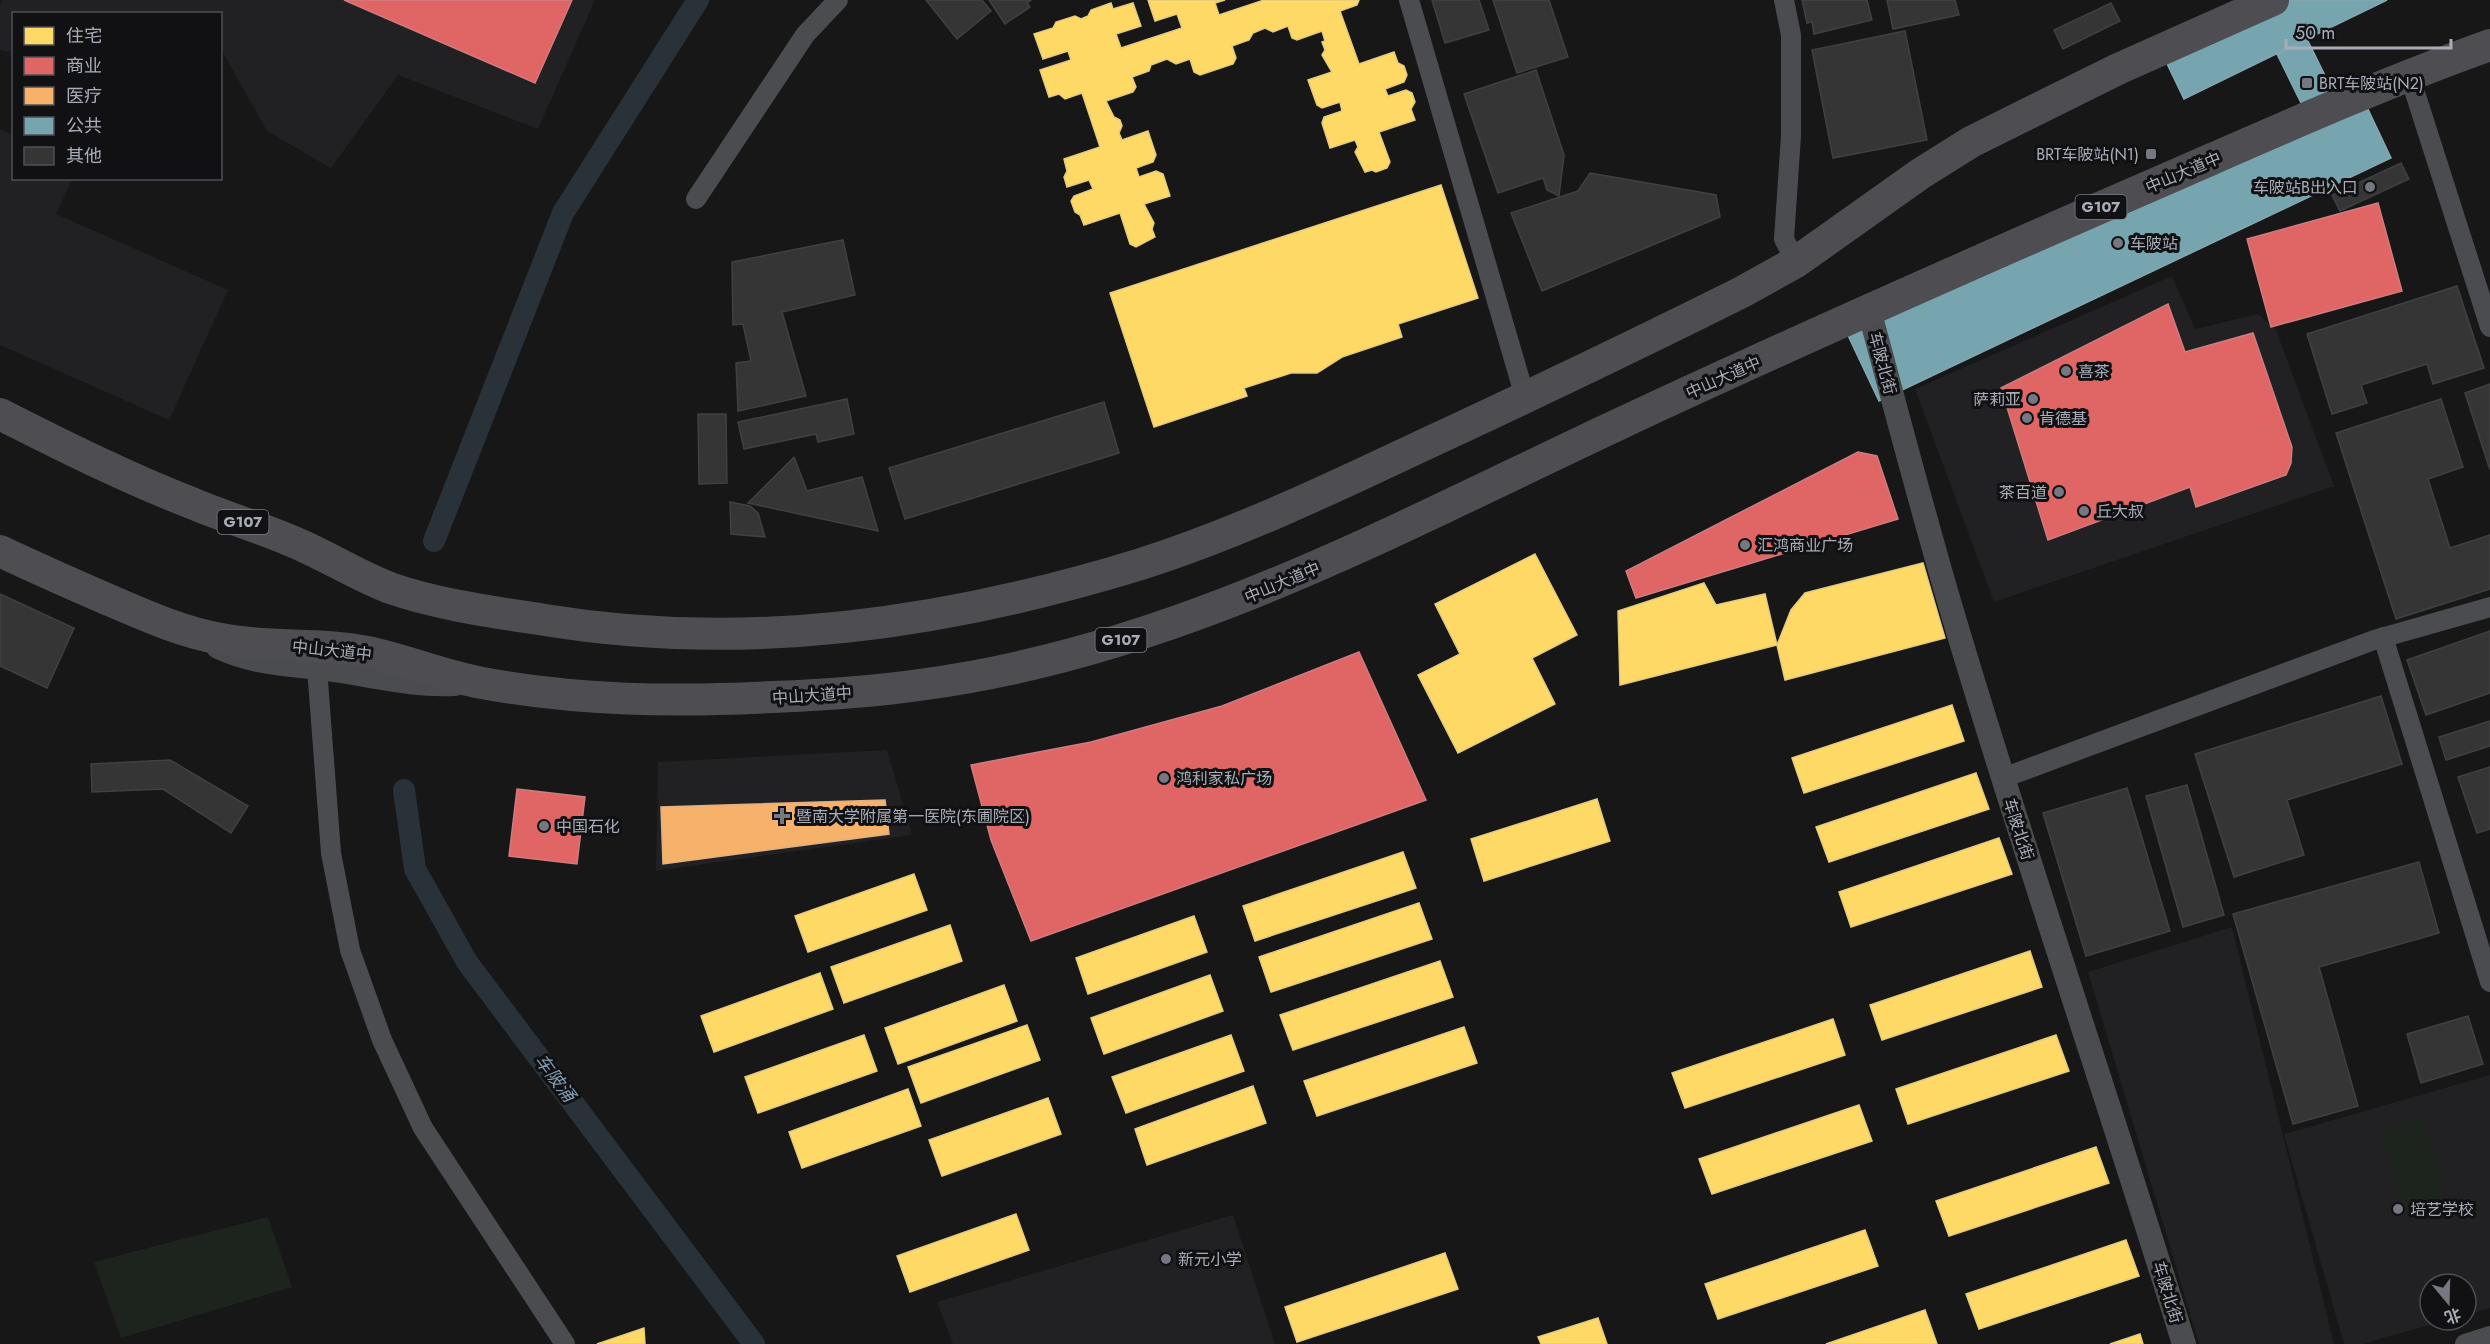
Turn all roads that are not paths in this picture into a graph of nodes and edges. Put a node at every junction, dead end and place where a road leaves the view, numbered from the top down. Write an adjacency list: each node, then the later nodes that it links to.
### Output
1 (838, 0): 7 (street)
2 (1409, 0): 11 (street)
3 (1784, 0): 8 (street)
4 (2273, 0): 8 (highway, G107)
5 (2490, 45): 6 (highway, 中山大道中 / G107)
6 (2409, 74): 9 (highway, 中山大道中 / G107); 10 (street)
7 (696, 199)
8 (1796, 262): 11 (highway, G107)
9 (1869, 310): 18 (highway, 中山大道中 / G107); 19 (street, 车陂北街)
10 (2490, 327)
11 (1525, 397): 12 (highway, G107)
12 (0, 414)
13 (0, 550): 15 (highway, 中山大道中)
14 (2490, 607): 16 (street)
15 (184, 630): 17 (street); 18 (highway, 中山大道中)
16 (2383, 637): 19 (street); 20 (street)
17 (317, 668): 18 (street); 22 (street)
18 (477, 683)
19 (2003, 778): 23 (street, 车陂北街)
20 (2490, 982)
21 (2490, 1336): 24 (street)
22 (565, 1344)
23 (2184, 1344)
24 (2465, 1344)

